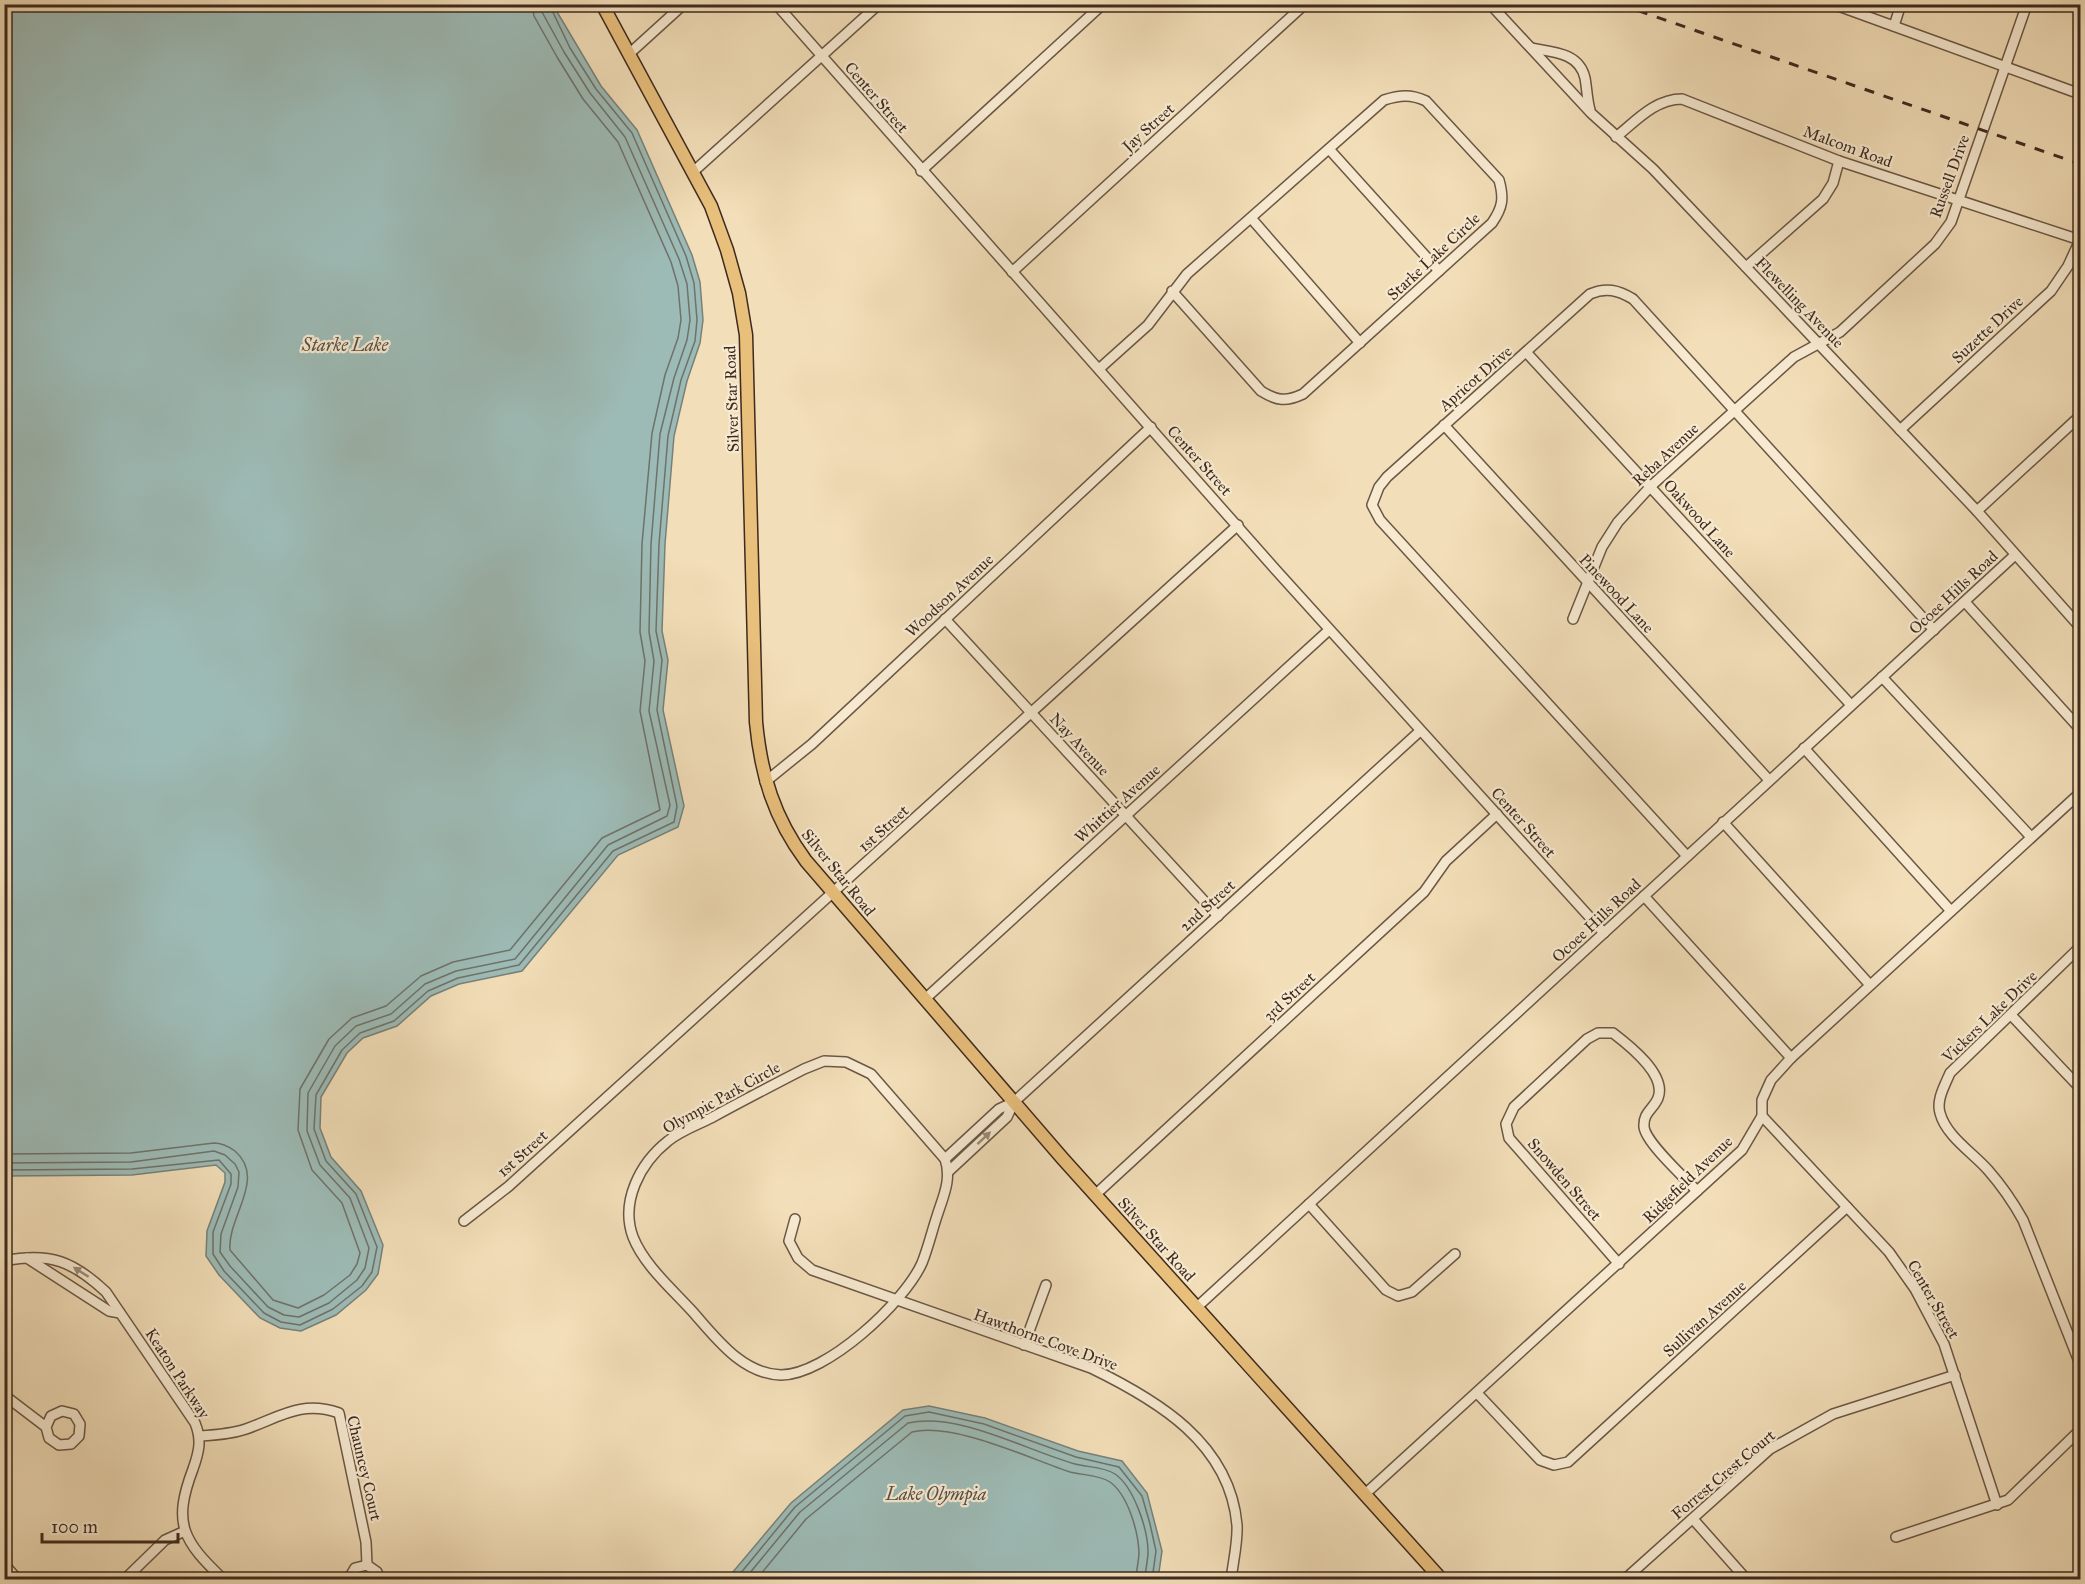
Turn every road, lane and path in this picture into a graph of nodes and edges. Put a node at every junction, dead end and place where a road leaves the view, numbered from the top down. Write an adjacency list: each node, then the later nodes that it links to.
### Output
1 (602, 4): 13 (main road, Silver Star Road)
2 (684, 4): 13 (street)
3 (776, 4): 14 (street, Center Street)
4 (879, 4): 14 (street)
5 (1103, 4): 21 (street)
6 (1305, 4): 28 (street, Jay Street)
7 (1490, 4): 12 (street, Flewelling Avenue)
8 (1833, 4): 11 (street)
9 (1901, 4): 11 (street)
10 (2027, 4): 15 (street, Russell Drive)
11 (1894, 26): 15 (street)
12 (1531, 48): 17 (street, Flewelling Avenue); 17 (street)
13 (628, 54): 22 (main road, Silver Star Road)
14 (822, 56): 21 (street, Center Street); 22 (street)
15 (2004, 69): 16 (street); 23 (street, Russell Drive)
16 (2080, 94)
17 (1591, 113): 18 (street, Flewelling Avenue)
18 (1616, 137): 20 (street, Malcom Road); 26 (street, Flewelling Avenue)
19 (1329, 149): 24 (street, Starke Lake Circle); 27 (street); 27 (street, Starke Lake Circle)
20 (1839, 161): 23 (street, Malcom Road); 26 (street)
21 (921, 171): 28 (street, Center Street)
22 (693, 172): 57 (main road, Silver Star Road)
23 (1959, 200): 25 (street, Malcom Road); 31 (street, Russell Drive)
24 (1251, 218): 29 (street, Starke Lake Circle); 30 (street)
25 (2080, 240): 38 (street, Suzette Drive)
26 (1746, 267): 31 (street, Flewelling Avenue)
27 (1439, 271): 30 (street, Starke Lake Circle)
28 (1012, 272): 33 (street, Center Street)
29 (1172, 291): 30 (street, Starke Lake Circle); 33 (street, Starke Lake Circle)
30 (1360, 343)
31 (1819, 344): 34 (street, Reba Avenue); 38 (street, Flewelling Avenue)
32 (1526, 352): 34 (street, Apricot Drive); 36 (street, Apricot Drive); 39 (street, Oakwood Lane)
33 (1099, 369): 37 (street, Center Street)
34 (1735, 411): 39 (street, Reba Avenue); 49 (street, Apricot Drive)
35 (2080, 416): 40 (street)
36 (1444, 425): 43 (street, Pinewood Lane); 63 (street, Apricot Drive)
37 (1151, 427): 41 (street, Center Street); 45 (street, Woodson Avenue)
38 (1900, 430): 40 (street, Flewelling Avenue)
39 (1651, 486): 43 (street, Reba Avenue); 51 (street, Oakwood Lane)
40 (1977, 511): 42 (street, Flewelling Avenue)
41 (1238, 525): 48 (street, Center Street); 52 (street, 1st Street)
42 (2015, 555): 44 (street, Ocoee Hills Road); 47 (street, Flewelling Avenue)
43 (1586, 581): 46 (street, Reba Avenue); 56 (street, Pinewood Lane)
44 (1965, 602): 49 (street, Ocoee Hills Road); 53 (street)
45 (945, 619): 52 (street, Nay Avenue); 57 (street, Woodson Avenue)
46 (1573, 619)
47 (2080, 627)
48 (1329, 630): 54 (street, Center Street); 60 (street, Whittier Avenue)
49 (1934, 630): 50 (street, Ocoee Hills Road)
50 (1882, 677): 51 (street, Ocoee Hills Road); 62 (street)
51 (1851, 705): 55 (street, Ocoee Hills Road)
52 (1031, 714): 60 (street, Nay Avenue); 64 (street, 1st Street)
53 (2080, 729)
54 (1420, 731): 59 (street, Center Street); 67 (street, 2nd Street)
55 (1804, 748): 56 (street, Ocoee Hills Road); 66 (street)
56 (1769, 780): 61 (street, Ocoee Hills Road)
57 (765, 782): 64 (main road, Silver Star Road)
58 (2080, 793): 62 (street, Ridgefield Avenue)
59 (1497, 814): 68 (street, Center Street); 80 (street, 3rd Street)
60 (1126, 816): 67 (street, Nay Avenue); 71 (street, Whittier Avenue)
61 (1723, 822): 63 (street, Ocoee Hills Road); 70 (street)
62 (2031, 837): 66 (street, Ridgefield Avenue)
63 (1687, 856): 65 (street, Ocoee Hills Road)
64 (833, 893): 71 (main road, Silver Star Road); 84 (street, 1st Street)
65 (1644, 896): 68 (street, Ocoee Hills Road); 73 (street)
66 (1951, 911): 70 (street, Ridgefield Avenue)
67 (1218, 916): 75 (street, 2nd Street)
68 (1604, 933): 81 (street, Ocoee Hills Road)
69 (2080, 947): 72 (street, Vickers Lake Drive)
70 (1870, 985): 73 (street, Ridgefield Avenue)
71 (925, 999): 75 (main road, Silver Star Road)
72 (2012, 1016): 74 (street); 94 (street, Vickers Lake Drive)
73 (1791, 1058): 76 (street, Ridgefield Avenue)
74 (2080, 1088)
75 (1014, 1102): 77 (street); 78 (street, one-way to 75); 80 (main road, Silver Star Road)
76 (1762, 1116): 79 (street, Ridgefield Avenue); 82 (street, Center Street)
77 (945, 1159): 78 (street, Olympic Park Circle); 90 (street, Olympic Park Circle)
78 (949, 1171): 90 (street, Olympic Park Circle)
79 (1697, 1191): 88 (street, Ridgefield Avenue); 88 (street, Snowden Street)
80 (1095, 1195): 91 (main road, Silver Star Road)
81 (1309, 1204): 85 (street); 91 (street, Ocoee Hills Road)
82 (1847, 1207): 95 (street, Center Street); 96 (street, Sullivan Avenue)
83 (795, 1219): 90 (street, Hawthorne Cove Drive)
84 (464, 1221)
85 (1455, 1254)
86 (27, 1258): 87 (street, Keaton Parkway); 92 (street); 92 (street, Keaton Parkway, one-way to 86)
87 (4, 1261)
88 (1619, 1264): 96 (street, Ridgefield Avenue)
89 (1046, 1285): 93 (street)
90 (897, 1301): 93 (street, Hawthorne Cove Drive)
91 (1196, 1308): 101 (main road, Silver Star Road)
92 (120, 1313): 100 (street, Keaton Parkway)
93 (1024, 1345): 114 (street, Hawthorne Cove Drive)
94 (2080, 1364)
95 (1955, 1375): 102 (street, Center Street); 103 (street, Forrest Crest Court)
96 (1477, 1392): 101 (street, Ridgefield Avenue)
97 (4, 1395): 98 (street)
98 (46, 1426)
99 (2080, 1430): 102 (street)
100 (200, 1436): 104 (street, Keaton Parkway); 107 (street, Chauncey Court)
101 (1364, 1495): 115 (main road, Silver Star Road)
102 (1997, 1505): 105 (street)
103 (1692, 1519): 108 (street); 116 (street, Forrest Crest Court)
104 (184, 1531): 110 (street); 111 (street, Keaton Parkway)
105 (1896, 1537)
106 (4, 1564): 109 (street)
107 (367, 1565): 112 (street); 113 (street)
108 (1743, 1578)
109 (18, 1580)
110 (124, 1580)
111 (224, 1580)
112 (348, 1580)
113 (380, 1580)
114 (1231, 1580)
115 (1442, 1580)
116 (1624, 1580)

